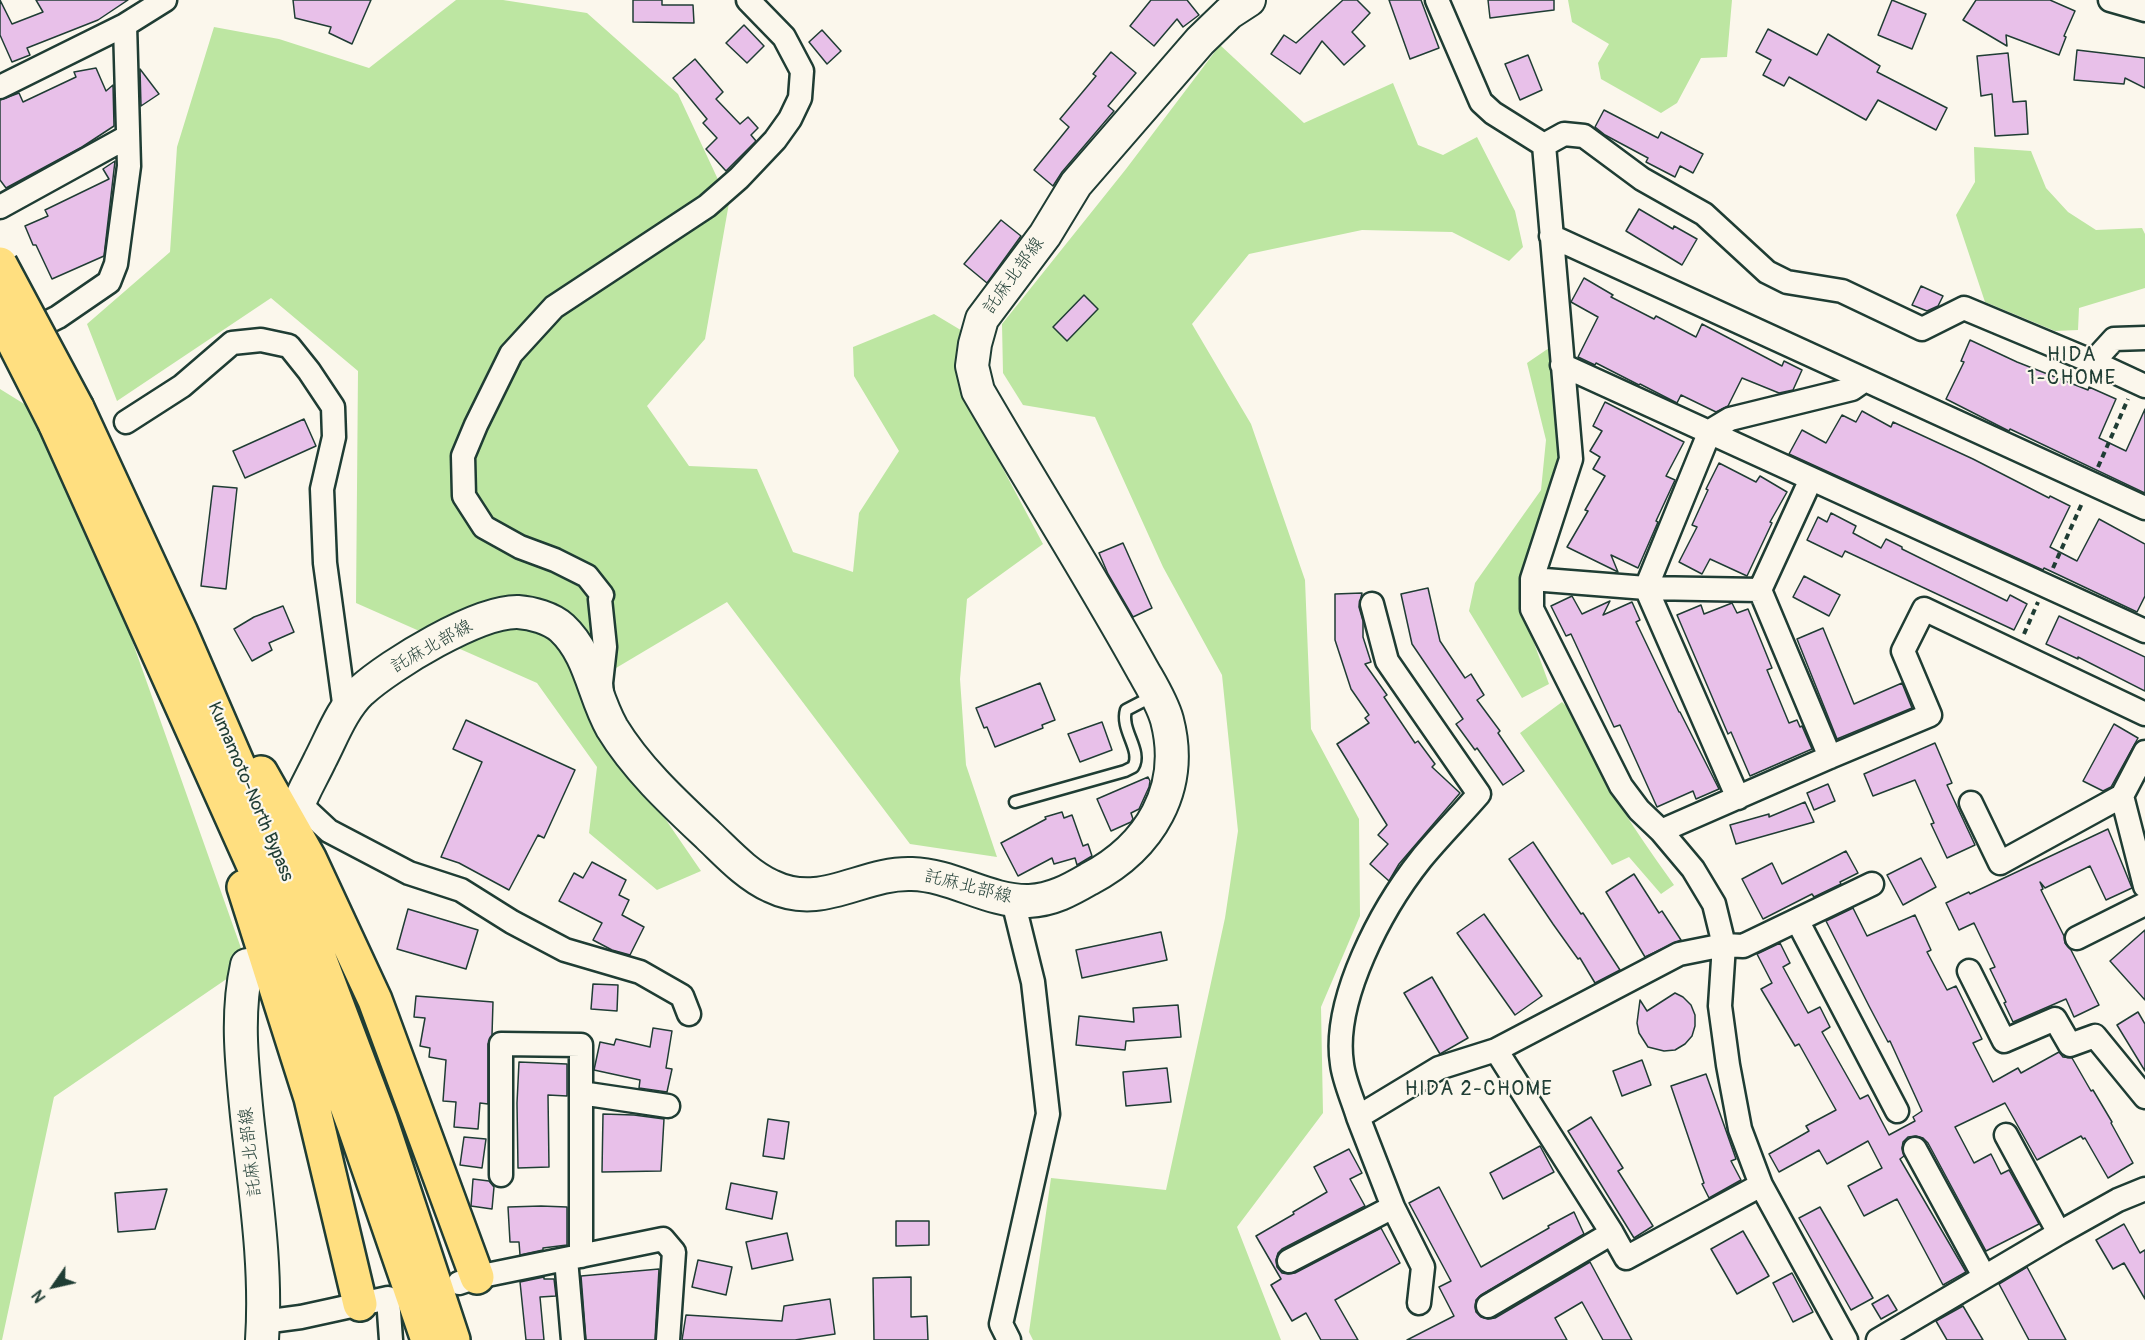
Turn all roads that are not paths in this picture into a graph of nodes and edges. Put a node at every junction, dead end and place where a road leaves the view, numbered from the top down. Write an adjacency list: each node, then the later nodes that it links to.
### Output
1 (165, 0): 7 (street)
2 (748, 0): 33 (street)
3 (1249, 0): 32 (main road, 託麻北部線)
4 (1437, 0): 10 (street)
5 (2110, 0): 6 (street)
6 (2145, 10)
7 (125, 25): 8 (street); 9 (street)
8 (0, 87)
9 (128, 137): 11 (street); 16 (street)
10 (1544, 145): 12 (street); 17 (street)
11 (0, 207)
12 (1551, 237): 18 (street); 19 (street)
13 (0, 264): 21 (highway, Kumamoto-North Bypass, bridge)
14 (0, 315): 21 (highway, Kumamoto-North Bypass, bridge)
15 (2145, 338): 17 (street)
16 (0, 345)
17 (2093, 362): 20 (street)
18 (1562, 365): 23 (street); 26 (street)
19 (1865, 380): 23 (street); 25 (street)
20 (2140, 384)
21 (66, 416): 31 (highway, Kumamoto-North Bypass); 73 (highway); 77 (highway, Kumamoto-North Bypass)
22 (126, 422): 34 (street)
23 (1710, 431): 24 (street); 27 (street)
24 (1810, 479): 28 (street); 30 (street)
25 (2145, 508)
26 (1532, 579): 27 (street); 43 (street)
27 (1646, 588): 28 (street); 39 (street)
28 (1760, 590): 37 (street)
29 (1372, 604): 59 (street)
30 (2145, 631)
31 (181, 633): 71 (highway); 78 (highway, Kumamoto-North Bypass)
32 (1156, 695): 40 (lane); 46 (main road, 託麻北部線)
33 (602, 709): 34 (main road, 託麻北部線); 46 (main road, 託麻北部線)
34 (345, 710): 42 (main road, 託麻北部線)
35 (2145, 714): 37 (street)
36 (2145, 752): 38 (street)
37 (1830, 757): 39 (street)
38 (2122, 796): 41 (street); 45 (street)
39 (1738, 798): 43 (street)
40 (1015, 802)
41 (1971, 803)
42 (297, 807): 53 (street)
43 (1661, 831): 50 (street)
44 (1872, 884): 48 (street)
45 (2145, 886)
46 (1013, 901): 81 (street)
47 (2145, 904): 49 (street)
48 (1797, 920): 50 (street); 58 (street)
49 (2077, 938)
50 (1724, 945): 54 (street); 63 (street)
51 (248, 965): 75 (main road, 託麻北部線)
52 (1969, 970): 56 (street)
53 (689, 1014)
54 (1496, 1050): 59 (street); 66 (street)
55 (581, 1093): 57 (street); 62 (street); 68 (street)
56 (2145, 1097)
57 (668, 1106)
58 (1897, 1111)
59 (1358, 1117): 65 (street)
60 (2007, 1135): 67 (street)
61 (1915, 1149): 70 (street)
62 (501, 1175)
63 (1761, 1185): 66 (street); 82 (street)
64 (2145, 1189): 67 (street)
65 (1393, 1207): 69 (street); 72 (street)
66 (1612, 1233): 74 (street)
67 (2059, 1233): 70 (street)
68 (574, 1257): 71 (street); 79 (street); 80 (street)
69 (1289, 1261)
70 (1984, 1276): 83 (street)
71 (468, 1280)
72 (1419, 1303)
73 (360, 1304): 75 (street); 76 (street)
74 (1488, 1306)
75 (263, 1331)
76 (391, 1340)
77 (428, 1340)
78 (453, 1340)
79 (573, 1340)
80 (668, 1340)
81 (1009, 1340)
82 (1846, 1340)
83 (1878, 1340)

